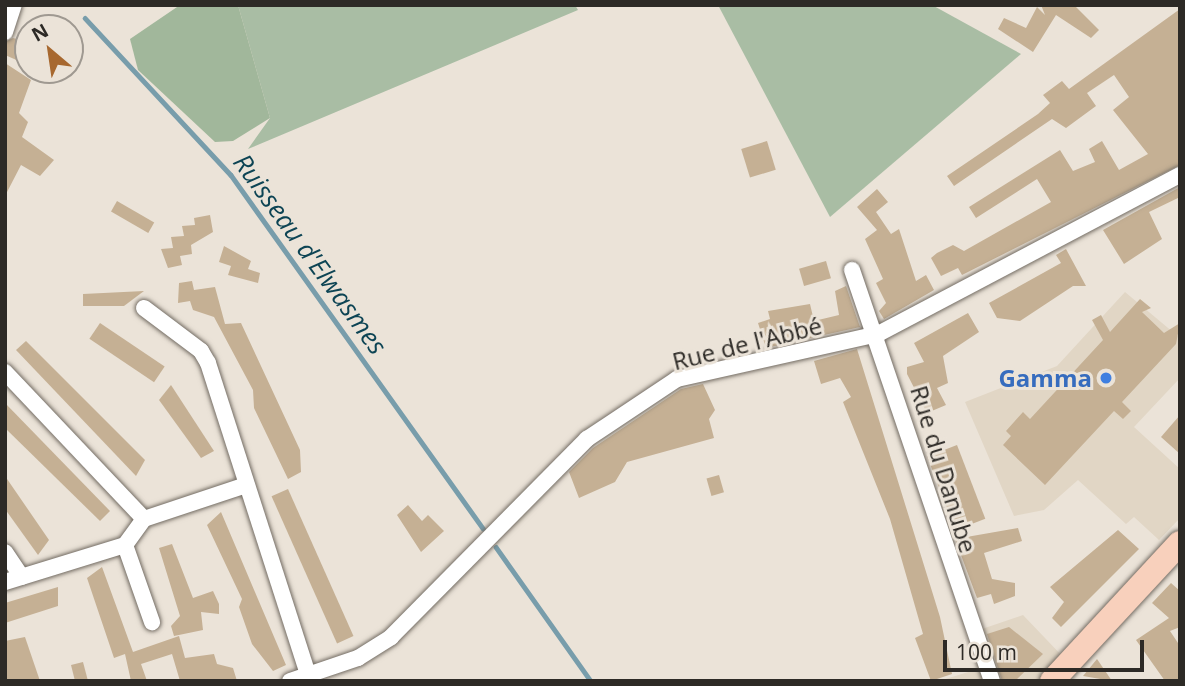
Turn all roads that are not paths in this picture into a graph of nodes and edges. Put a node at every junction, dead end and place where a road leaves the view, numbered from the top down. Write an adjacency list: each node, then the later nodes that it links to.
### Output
1 (14, 5): 2 (street)
2 (5, 32)
3 (1180, 175): 6 (street, Rue de l'Abbé)
4 (852, 270): 6 (street, Rue du Danube)
5 (144, 309): 8 (street)
6 (878, 334): 16 (street, Rue de l'Abbé); 18 (street, Rue du Danube)
7 (5, 372): 9 (street)
8 (246, 485): 9 (street); 16 (street)
9 (144, 519): 11 (street)
10 (1180, 543): 19 (main road)
11 (125, 545): 13 (street); 15 (street)
12 (5, 552): 13 (street)
13 (22, 577): 14 (street)
14 (5, 582)
15 (152, 622)
16 (308, 675): 17 (street, Rue de l'Abbé)
17 (290, 681)
18 (992, 681)
19 (1052, 681)

